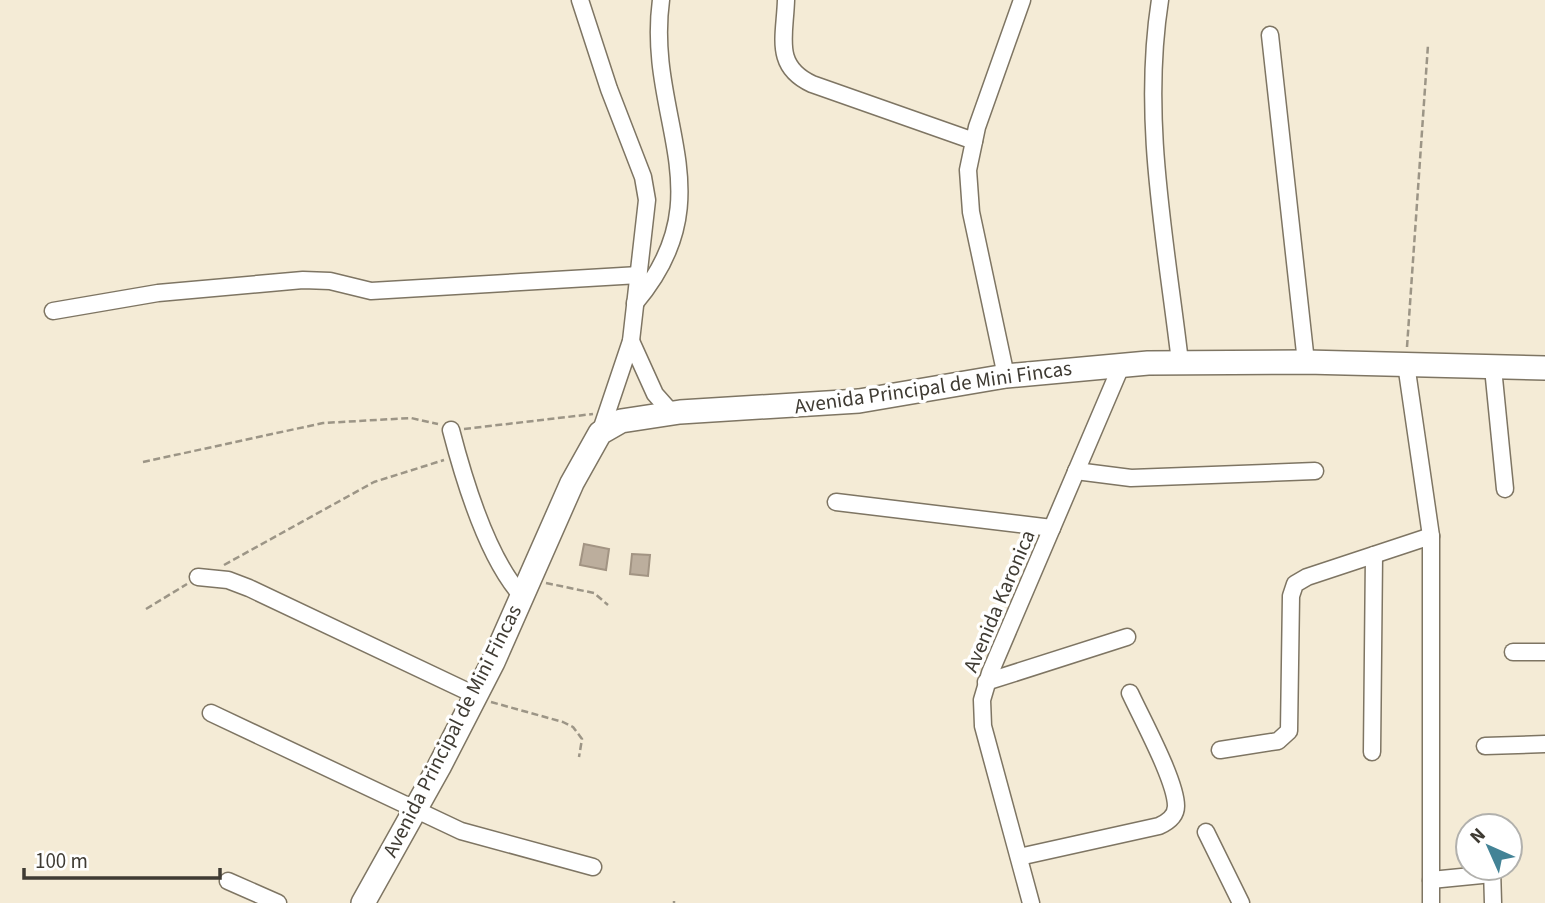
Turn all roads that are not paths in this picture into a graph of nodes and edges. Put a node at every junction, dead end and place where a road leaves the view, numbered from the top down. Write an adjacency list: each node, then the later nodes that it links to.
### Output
1 (580, 0): 8 (street)
2 (661, 0): 9 (street)
3 (786, 0): 7 (street)
4 (1022, 0): 7 (street)
5 (1160, 0): 12 (street)
6 (1270, 35): 13 (street)
7 (974, 141): 18 (street)
8 (639, 275): 9 (street); 10 (street)
9 (635, 303): 11 (street)
10 (53, 311)
11 (631, 341): 19 (street); 20 (street)
12 (1180, 362): 13 (street, Avenida Principal de Mini Fincas); 15 (street, Avenida Principal de Mini Fincas)
13 (1306, 362): 14 (street, Avenida Principal de Mini Fincas)
14 (1406, 364): 16 (street, Avenida Principal de Mini Fincas); 27 (street)
15 (1122, 365): 18 (street, Avenida Principal de Mini Fincas); 22 (street, Avenida Karonica)
16 (1493, 368): 17 (street, Avenida Principal de Mini Fincas); 24 (street)
17 (1545, 369)
18 (1006, 376): 19 (street, Avenida Principal de Mini Fincas)
19 (671, 412): 20 (street, Avenida Principal de Mini Fincas)
20 (604, 422): 30 (street, Avenida Principal de Mini Fincas)
21 (451, 430): 30 (street)
22 (1076, 471): 23 (street); 26 (street, Avenida Karonica)
23 (1315, 471)
24 (1505, 489)
25 (836, 502): 26 (street)
26 (1052, 528): 34 (street, Avenida Karonica)
27 (1431, 536): 28 (street); 47 (street)
28 (1374, 555): 40 (street); 41 (street)
29 (198, 577): 36 (street)
30 (525, 588): 36 (street, Avenida Principal de Mini Fincas)
31 (1128, 637): 34 (street)
32 (1513, 652): 33 (street)
33 (1545, 652)
34 (986, 682): 44 (street, Avenida Karonica)
35 (1130, 694): 44 (street)
36 (475, 695): 42 (street, Avenida Principal de Mini Fincas)
37 (211, 713): 42 (street)
38 (1545, 744): 39 (street)
39 (1485, 746)
40 (1220, 750)
41 (1372, 752)
42 (415, 809): 45 (street); 51 (street, Avenida Principal de Mini Fincas)
43 (1206, 832): 53 (street)
44 (1018, 857): 52 (street, Avenida Karonica)
45 (593, 867)
46 (1454, 877): 47 (street)
47 (1431, 880): 54 (street)
48 (228, 881): 50 (street)
49 (1492, 882): 55 (street)
50 (278, 903)
51 (363, 903)
52 (1031, 903)
53 (1241, 903)
54 (1432, 903)
55 (1493, 903)

